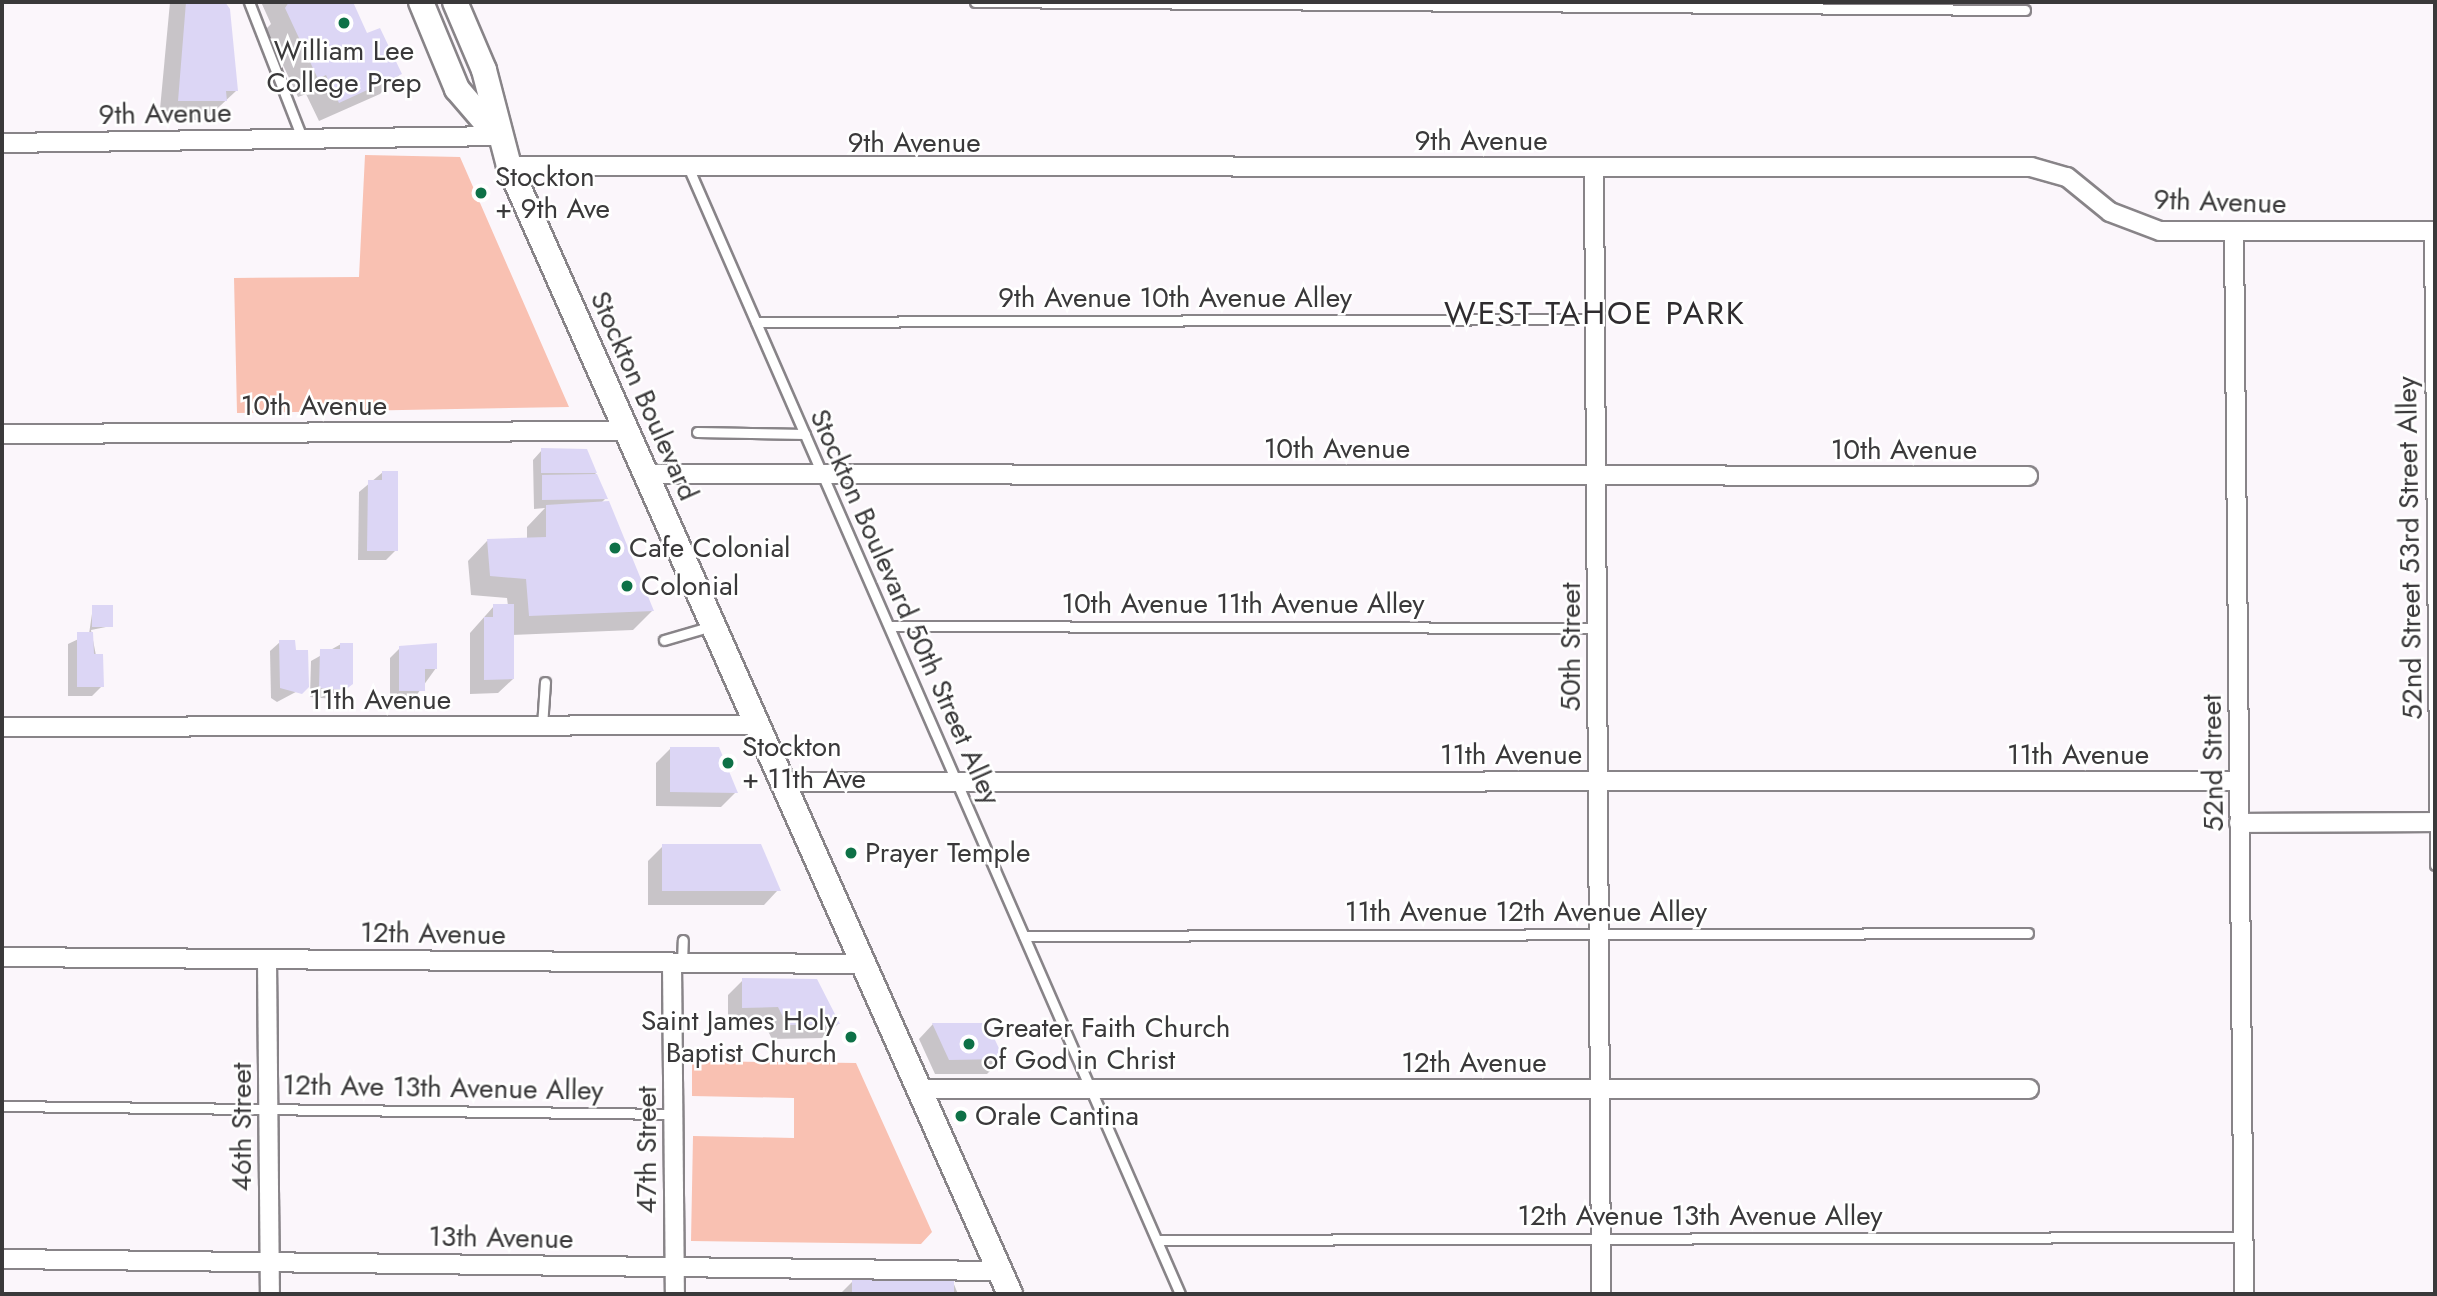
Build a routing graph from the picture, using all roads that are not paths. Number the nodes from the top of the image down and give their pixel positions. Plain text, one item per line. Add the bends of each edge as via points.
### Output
1 (248, 2) edge
2 (421, 2) edge
3 (455, 2) edge
4 (975, 2) edge
5 (2025, 10) dead end
6 (497, 136) junction
7 (302, 138) junction
8 (2, 143) edge
9 (509, 166) junction
10 (1594, 167) junction
11 (689, 169) junction
12 (2432, 231) edge
13 (2234, 232) junction
14 (1595, 319) junction
15 (756, 322) junction
16 (627, 431) junction
17 (697, 432) dead end
18 (2, 434) edge
19 (805, 434) junction
20 (646, 474) junction
21 (822, 474) junction
22 (1596, 475) junction
23 (2028, 476) dead end
24 (713, 626) junction
25 (889, 626) junction
26 (1597, 628) junction
27 (664, 639) dead end
28 (545, 682) dead end
29 (758, 724) junction
30 (542, 726) junction
31 (2, 727) edge
32 (1598, 781) junction
33 (2239, 781) junction
34 (783, 782) junction
35 (957, 782) junction
36 (2435, 822) edge
37 (2239, 823) junction
38 (2435, 865) edge
39 (2028, 933) dead end
40 (1599, 934) junction
41 (1024, 936) junction
42 (683, 940) dead end
43 (2, 957) edge
44 (267, 959) junction
45 (677, 963) junction
46 (864, 964) junction
47 (919, 1089) junction
48 (1091, 1089) junction
49 (1600, 1089) junction
50 (2029, 1089) dead end
51 (2, 1106) edge
52 (268, 1109) junction
53 (673, 1114) junction
54 (2243, 1237) junction
55 (1601, 1239) junction
56 (1157, 1240) junction
57 (2, 1259) edge
58 (270, 1262) junction
59 (674, 1267) junction
60 (1000, 1271) junction
61 (270, 1294) edge
62 (675, 1294) edge
63 (1010, 1294) edge
64 (1180, 1294) edge
65 (1601, 1294) edge
66 (2244, 1294) edge

1 - 7 lane
2 - 6 main road, Stockton Boulevard via 457,89
3 - 6 main road, Stockton Boulevard via 484,71
4 - 5 lane
6 - 7 street, 9th Avenue
6 - 9 main road, Stockton Boulevard
7 - 8 street, 9th Avenue
9 - 11 street, 9th Avenue
9 - 16 main road, Stockton Boulevard
10 - 11 street, 9th Avenue
10 - 13 street, 9th Avenue via 2031,167 2067,177 2134,225
10 - 14 street, 50th Street
11 - 15 lane, Stockton Boulevard 50th Street Alley
12 - 13 street, 9th Avenue
12 - 36 lane, 52nd Street 53rd Street Alley
13 - 33 street, 52nd Street
14 - 15 lane, 9th Avenue 10th Avenue Alley
14 - 22 street, 50th Street
15 - 19 lane, Stockton Boulevard 50th Street Alley
16 - 18 street, 10th Avenue
16 - 20 main road, Stockton Boulevard
17 - 19 lane
19 - 21 lane, Stockton Boulevard 50th Street Alley
20 - 21 street, 10th Avenue
20 - 24 main road, Stockton Boulevard
21 - 22 street, 10th Avenue
21 - 25 lane, Stockton Boulevard 50th Street Alley
22 - 23 street, 10th Avenue
22 - 26 street, 50th Street
24 - 27 lane
24 - 29 main road, Stockton Boulevard
25 - 26 lane, 10th Avenue 11th Avenue Alley
25 - 35 lane, Stockton Boulevard 50th Street Alley
26 - 32 street, 50th Street
28 - 30 lane
29 - 30 street, 11th Avenue
29 - 34 main road, Stockton Boulevard
30 - 31 street, 11th Avenue
32 - 33 street, 11th Avenue
32 - 35 street, 11th Avenue
32 - 40 street, 50th Street
33 - 37 street, 52nd Street
34 - 35 street, 11th Avenue
34 - 46 main road, Stockton Boulevard
35 - 41 lane, Stockton Boulevard 50th Street Alley
36 - 37 street
36 - 38 lane, 52nd Street 53rd Street Alley
37 - 54 street, 52nd Street
39 - 40 lane, 11th Avenue 12th Avenue Alley
40 - 41 lane, 11th Avenue 12th Avenue Alley
40 - 49 street, 50th Street
41 - 48 lane, Stockton Boulevard 50th Street Alley
42 - 45 lane
43 - 44 street, 12th Avenue
44 - 45 street, 12th Avenue
44 - 52 street, 46th Street
45 - 46 street, 12th Avenue
45 - 53 street, 47th Street
46 - 47 main road, Stockton Boulevard
47 - 48 street, 12th Avenue
47 - 60 main road, Stockton Boulevard
48 - 49 street, 12th Avenue
48 - 56 lane, Stockton Boulevard 50th Street Alley
49 - 50 street, 12th Avenue
49 - 55 street, 50th Street
51 - 52 lane, 12th Ave 13th Avenue Alley
52 - 53 lane, 12th Ave 13th Avenue Alley
52 - 58 street, 46th Street
53 - 59 street, 47th Street
54 - 55 lane, 12th Avenue 13th Avenue Alley
54 - 66 street, 52nd Street
55 - 56 lane, 12th Avenue 13th Avenue Alley
55 - 65 street, 50th Street
56 - 64 lane, Stockton Boulevard 50th Street Alley
57 - 58 street, 13th Avenue
58 - 59 street, 13th Avenue
58 - 61 street, 46th Street
59 - 60 street, 13th Avenue
59 - 62 street, 47th Street
60 - 63 main road, Stockton Boulevard

